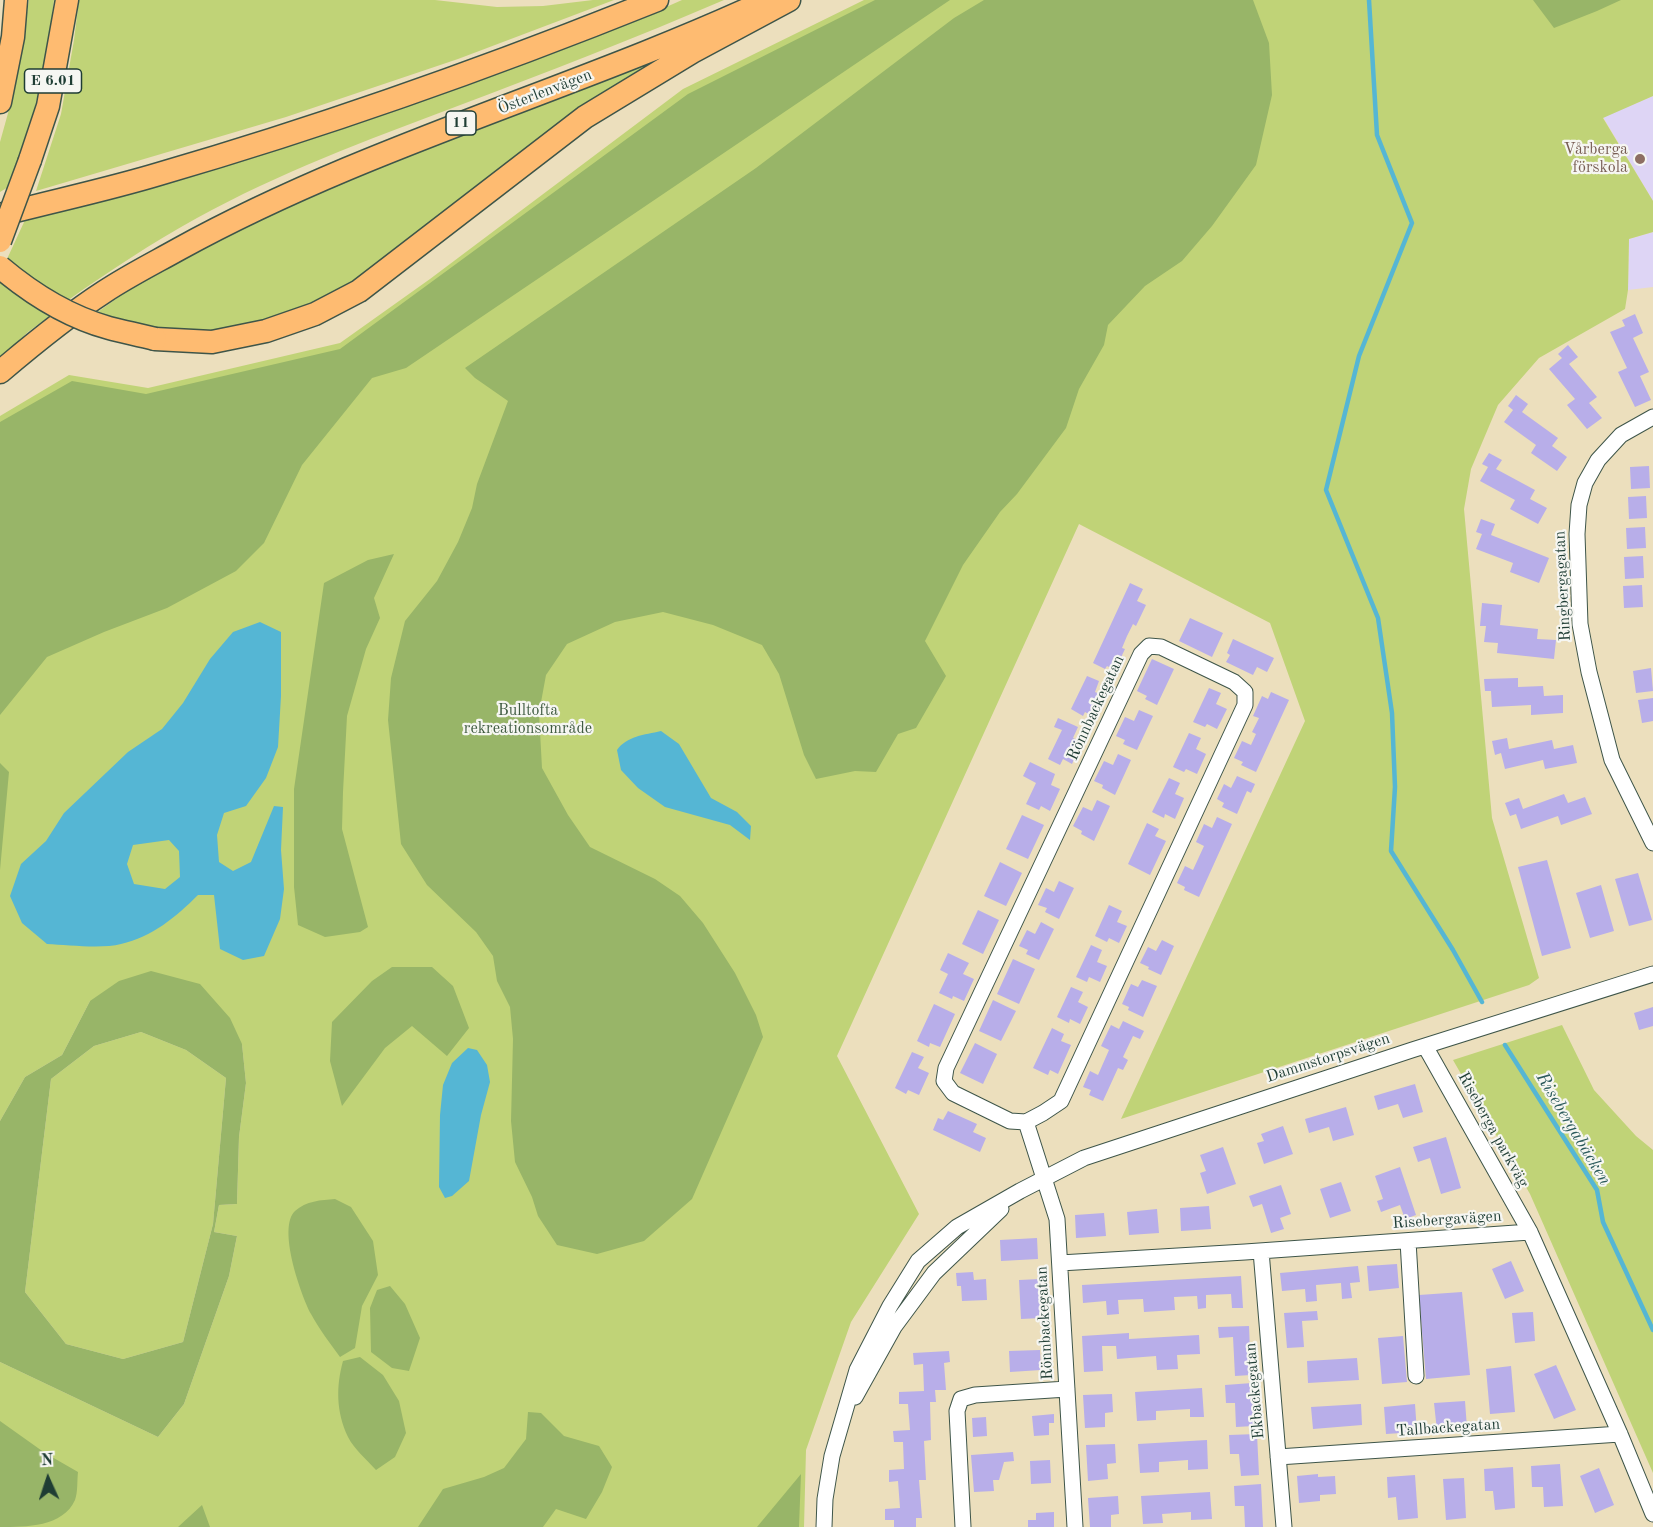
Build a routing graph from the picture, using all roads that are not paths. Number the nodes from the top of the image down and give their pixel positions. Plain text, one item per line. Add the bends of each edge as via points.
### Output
1 (16, 0) edge
2 (67, 0) edge
3 (657, 0) edge
4 (768, 0) edge
5 (789, 0) edge
6 (0, 102) edge
7 (0, 215) edge
8 (0, 241) edge
9 (0, 267) edge
10 (0, 372) edge
11 (1653, 417) edge
12 (1651, 834) edge
13 (1653, 974) edge
14 (1425, 1046) junction
15 (1026, 1122) junction
16 (1044, 1179) junction
17 (1530, 1232) junction
18 (1408, 1241) junction
19 (1261, 1251) junction
20 (1060, 1263) junction
21 (1416, 1376) dead end
22 (1067, 1389) junction
23 (1620, 1434) junction
24 (1278, 1457) junction
25 (1653, 1514) edge
26 (824, 1527) edge
27 (963, 1527) edge
28 (1075, 1527) edge
29 (1284, 1527) edge

1 - 6 highway, E 6.01 via 14,37
2 - 8 highway, E 6.01, bridge via 48,106
3 - 7 highway via 565,38 330,122 156,175
4 - 10 highway, Österlenvägen / 11 via 586,77 368,160 226,224 105,291
5 - 9 highway, bridge via 692,52 585,117 359,291 315,314 266,331 212,342 155,339 107,328 57,306
11 - 12 street, Ringbergagatan via 1621,435 1598,460 1585,483 1577,534 1580,624 1589,672 1612,760
13 - 14 street, Dammstorpsvägen
14 - 16 street, Dammstorpsvägen via 1084,1158
14 - 17 street, Riseberga parkväg
15 - 15 street, Rönnbackegatan via 1060,1101 1245,705 1245,692 1234,682 1161,647 1149,646 1141,654 946,1068 944,1081 953,1093 1010,1121
15 - 16 street, Rönnbackegatan
16 - 20 street, Rönnbackegatan via 1056,1219
16 - 26 street, Dammstorpsvägen via 1020,1191 934,1273 894,1327 844,1415 832,1456
17 - 18 street, Risebergavägen
17 - 23 street
18 - 19 street, Risebergavägen
18 - 21 street
19 - 20 street, Risebergavägen
19 - 24 street, Ekbackegatan
20 - 22 street, Rönnbackegatan
22 - 27 street via 975,1395 961,1400 957,1411
22 - 28 street, Rönnbackegatan
23 - 24 street, Tallbackegatan
23 - 25 street
24 - 29 street, Ekbackegatan

